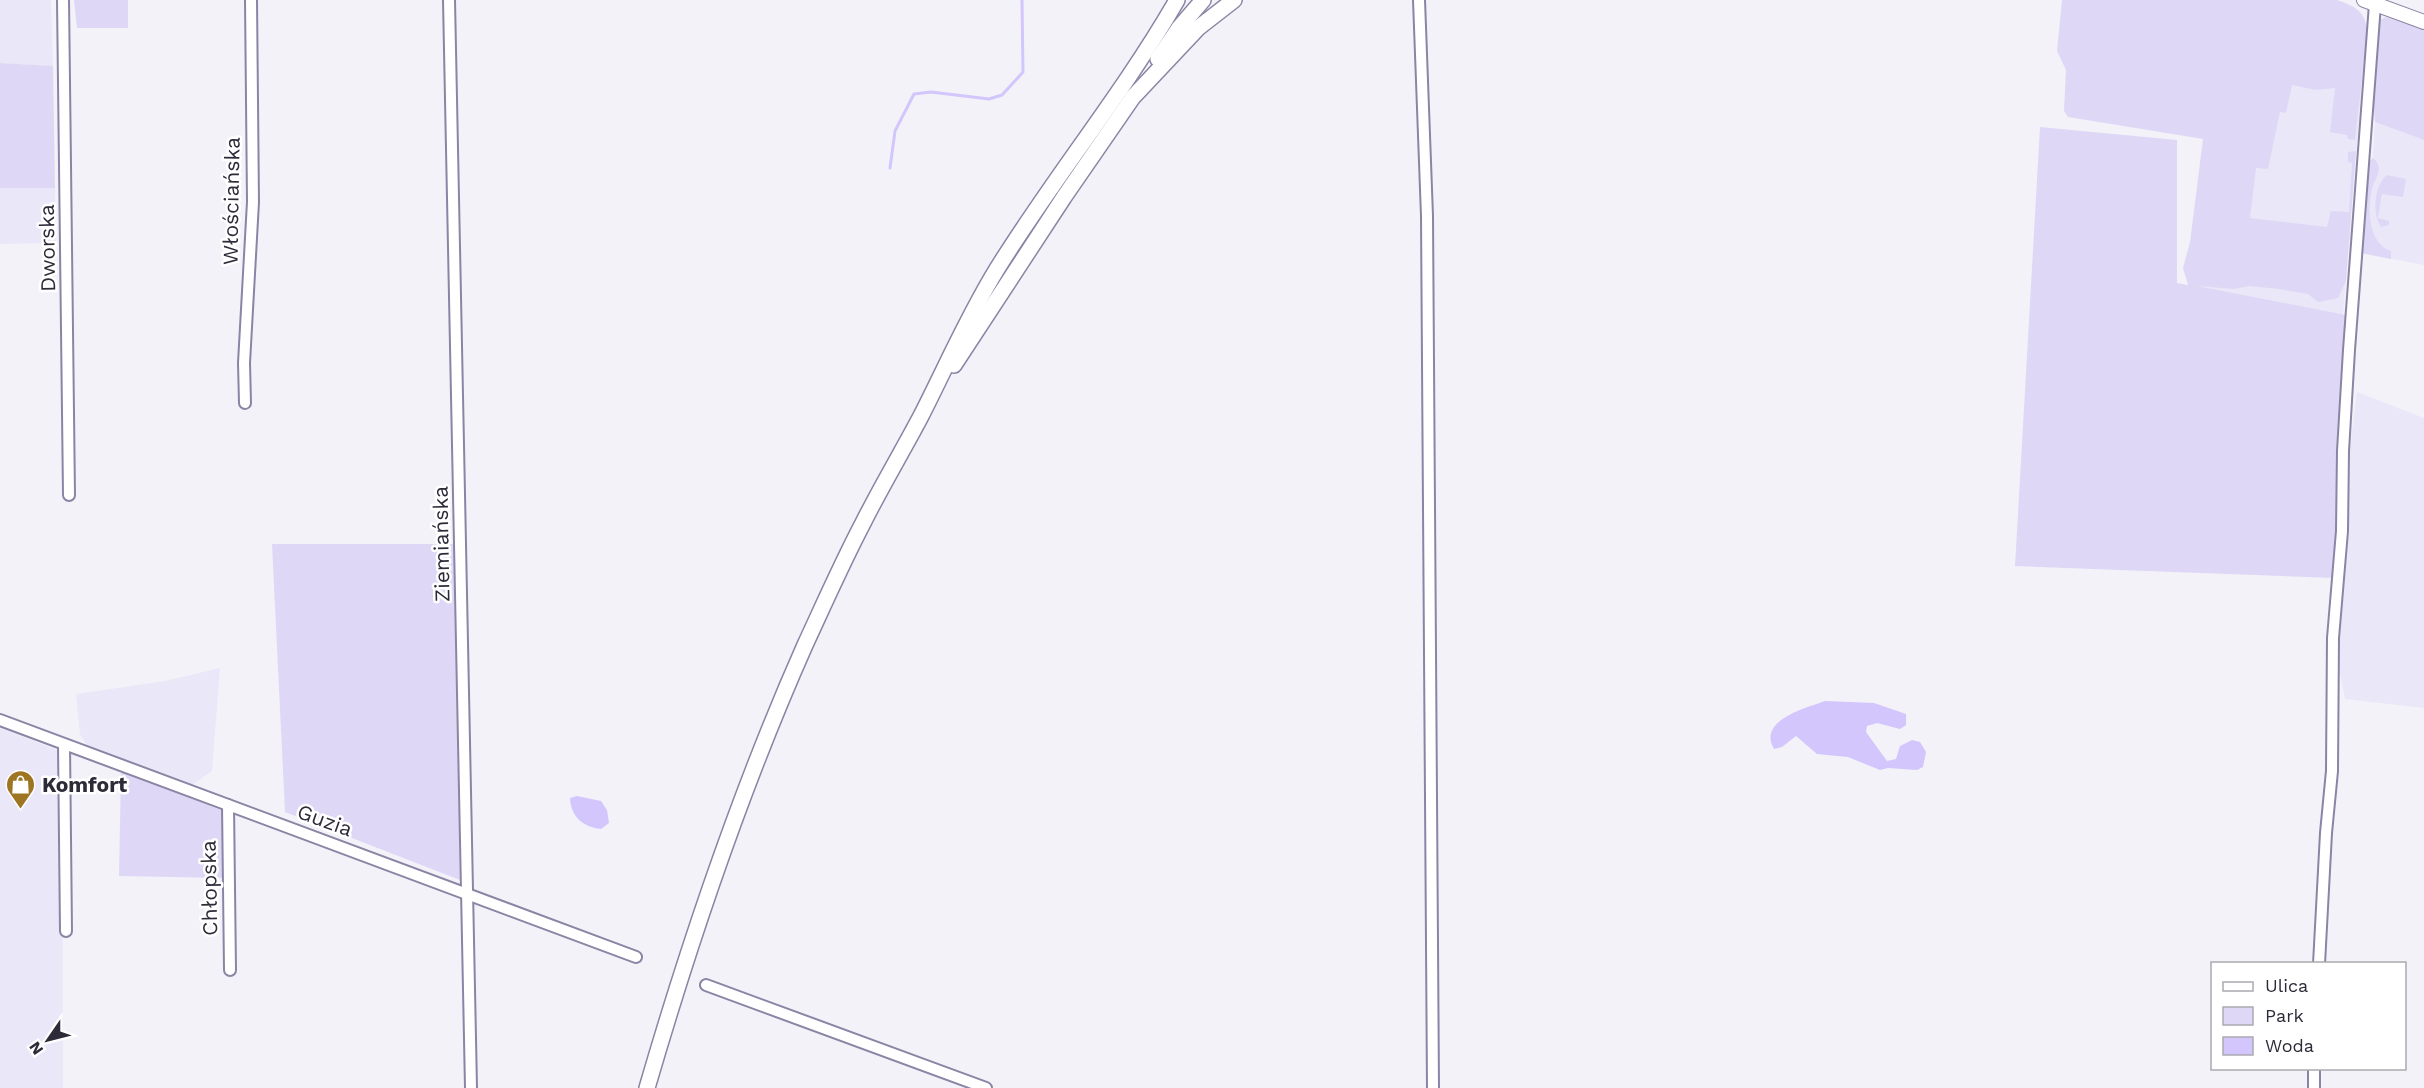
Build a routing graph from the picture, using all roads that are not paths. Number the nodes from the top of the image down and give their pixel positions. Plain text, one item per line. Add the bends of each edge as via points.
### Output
1 (63, 0) edge
2 (251, 0) edge
3 (449, 0) edge
4 (1177, 0) edge
5 (1191, 0) edge
6 (1203, 0) edge
7 (1234, 0) edge
8 (1419, 0) edge
9 (2369, 2) edge
10 (2424, 22) edge
11 (1132, 73) junction
12 (1133, 97) junction
13 (245, 403) dead end
14 (921, 415) junction
15 (69, 495) dead end
16 (0, 720) edge
17 (64, 745) junction
18 (228, 805) junction
19 (467, 893) junction
20 (66, 931) dead end
21 (636, 957) dead end
22 (2319, 962) edge
23 (230, 970) dead end
24 (706, 985) dead end
25 (2314, 1070) edge
26 (471, 1088) edge
27 (647, 1088) edge
28 (986, 1088) edge
29 (1433, 1088) edge
30 (2314, 1088) edge

1 - 15 street, Dworska
2 - 13 street, Włościańska via 253,202
3 - 19 street, Ziemiańska
4 - 11 highway
5 - 11 highway
6 - 12 highway via 1179,28
7 - 12 highway via 1198,28
8 - 29 street via 1427,216
9 - 10 main road
9 - 22 street via 2343,450 2342,531 2332,638 2332,771
11 - 14 highway via 996,270
12 - 14 highway
14 - 27 highway via 861,526 819,616 734,816
16 - 17 street, Guzia
17 - 18 street, Guzia
17 - 20 street
18 - 19 street, Guzia
18 - 23 street, Chłopska
19 - 21 street, Guzia
19 - 26 street, Ziemiańska
24 - 28 street
25 - 30 street

